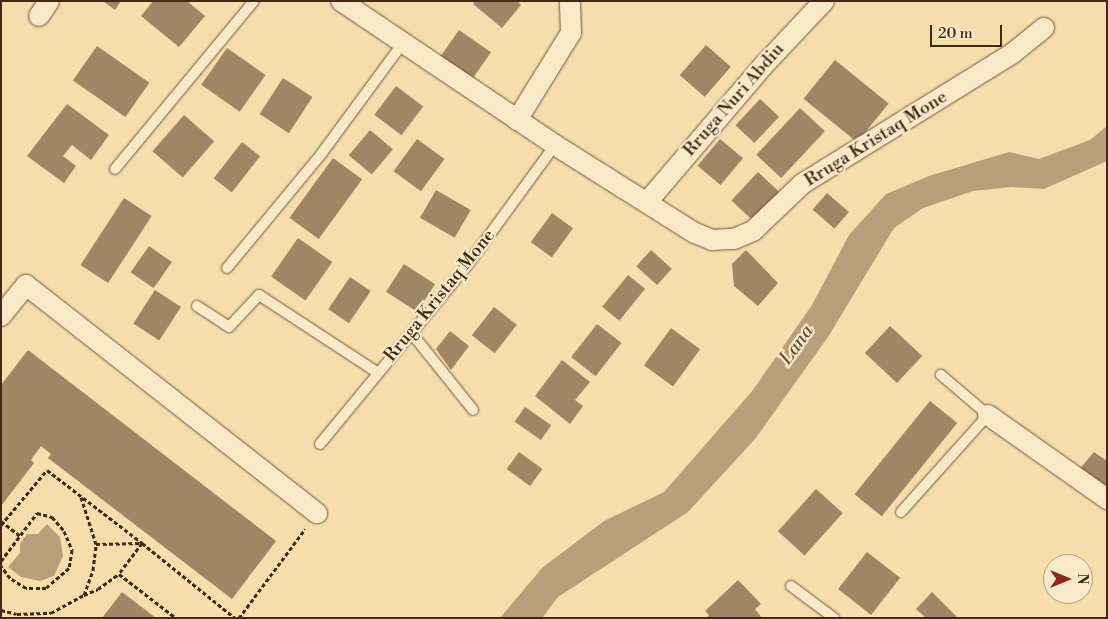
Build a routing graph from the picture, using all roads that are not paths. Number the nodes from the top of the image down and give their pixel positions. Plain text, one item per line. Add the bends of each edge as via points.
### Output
1 (254, 1) edge
2 (342, 1) edge
3 (570, 1) edge
4 (824, 1) edge
5 (1044, 28) dead end
6 (402, 44) junction
7 (517, 120) junction
8 (555, 146) junction
9 (115, 169) dead end
10 (648, 201) junction
11 (227, 268) dead end
12 (197, 306) dead end
13 (1, 316) edge
14 (413, 334) junction
15 (378, 373) junction
16 (940, 375) dead end
17 (474, 410) dead end
18 (988, 415) junction
19 (320, 444) dead end
20 (1107, 499) edge
21 (901, 512) dead end
22 (317, 513) road end
23 (791, 586) dead end
24 (834, 618) edge

1 - 9 lane
2 - 6 street, Rruga Kristaq Mone
3 - 7 street via 571,33
4 - 10 street, Rruga Nuri Abdiu via 762,66
5 - 10 street, Rruga Kristaq Mone via 1013,53 802,184 747,234 734,239 712,240 695,234
6 - 7 street, Rruga Kristaq Mone
6 - 11 lane via 322,153
7 - 8 street, Rruga Kristaq Mone
8 - 10 street, Rruga Kristaq Mone
8 - 14 lane, Rruga Kristaq Mone
12 - 15 lane via 229,327 259,295
13 - 22 street via 26,285
14 - 15 lane, Rruga Kristaq Mone
14 - 17 lane
15 - 19 lane, Rruga Kristaq Mone
16 - 18 lane
18 - 20 street
18 - 21 lane
23 - 24 lane

